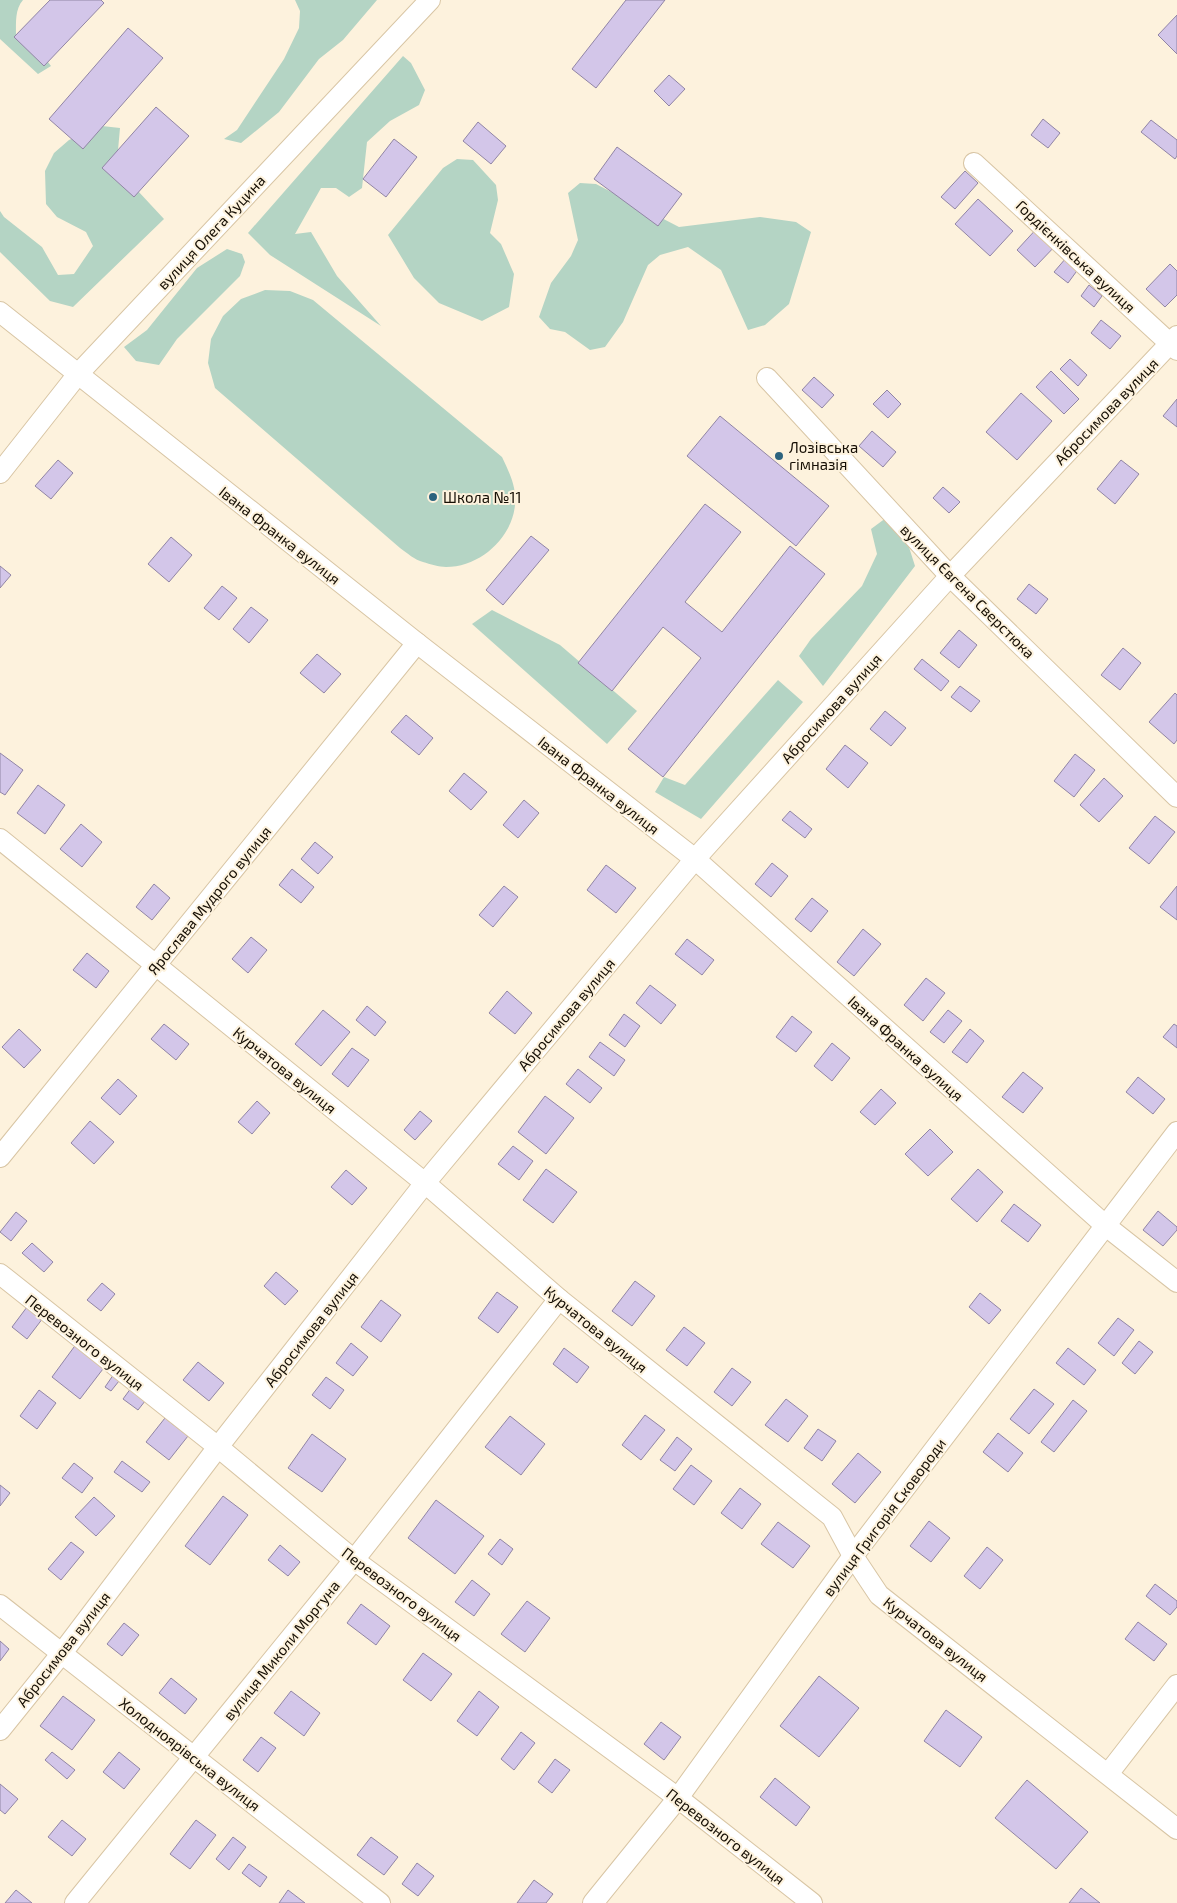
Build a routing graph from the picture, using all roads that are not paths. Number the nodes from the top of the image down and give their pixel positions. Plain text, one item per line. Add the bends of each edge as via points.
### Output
1 (430, 0) edge
2 (974, 163) dead end
3 (0, 312) edge
4 (1175, 343) edge
5 (78, 374) junction
6 (767, 378) dead end
7 (0, 473) edge
8 (950, 576) junction
9 (417, 643) junction
10 (1177, 797) edge
11 (0, 839) edge
12 (695, 859) junction
13 (156, 965) junction
14 (1177, 1132) edge
15 (0, 1157) edge
16 (425, 1183) junction
17 (1106, 1226) junction
18 (0, 1274) edge
19 (1177, 1282) edge
20 (558, 1299) junction
21 (218, 1447) junction
22 (853, 1556) junction
23 (354, 1560) junction
24 (0, 1605) edge
25 (62, 1653) junction
26 (1177, 1685) edge
27 (0, 1730) edge
28 (194, 1758) junction
29 (1108, 1774) junction
30 (678, 1798) junction
31 (1177, 1829) edge
32 (75, 1903) edge
33 (380, 1903) edge
34 (593, 1903) edge
35 (812, 1903) edge

1 - 5 street, вулиця Олега Куцина
2 - 4 street, Гордієнківська вулиця
3 - 5 street, Івана Франка вулиця
4 - 8 street, Абросимова вулиця
5 - 7 street, вулиця Олега Куцина
5 - 9 street, Івана Франка вулиця
6 - 8 street, вулиця Євгена Сверстюка
8 - 10 street, вулиця Євгена Сверстюка
8 - 12 street, Абросимова вулиця
9 - 12 street, Івана Франка вулиця
9 - 13 street, Ярослава Мудрого вулиця
11 - 13 street, Курчатова вулиця
12 - 16 street, Абросимова вулиця
12 - 17 street, Івана Франка вулиця
13 - 15 street, Ярослава Мудрого вулиця
13 - 16 street, Курчатова вулиця
14 - 17 street, вулиця Григорія Сковороди
16 - 20 street, Курчатова вулиця
16 - 21 street, Абросимова вулиця
17 - 19 street, Івана Франка вулиця
17 - 22 street, вулиця Григорія Сковороди
18 - 21 street, Перевозного вулиця
20 - 22 street, Курчатова вулиця via 832,1517
20 - 23 street, вулиця Миколи Моргуна
21 - 23 street, Перевозного вулиця
21 - 25 street, Абросимова вулиця
22 - 29 street, Курчатова вулиця via 879,1595
22 - 30 street, вулиця Григорія Сковороди
23 - 28 street, вулиця Миколи Моргуна
23 - 30 street, Перевозного вулиця
24 - 25 street, Холодноярівська вулиця
25 - 27 street, Абросимова вулиця
25 - 28 street, Холодноярівська вулиця
26 - 29 street
28 - 32 street, вулиця Миколи Моргуна
28 - 33 street, Холодноярівська вулиця
29 - 31 street, Курчатова вулиця
30 - 34 street, вулиця Григорія Сковороди
30 - 35 street, Перевозного вулиця

